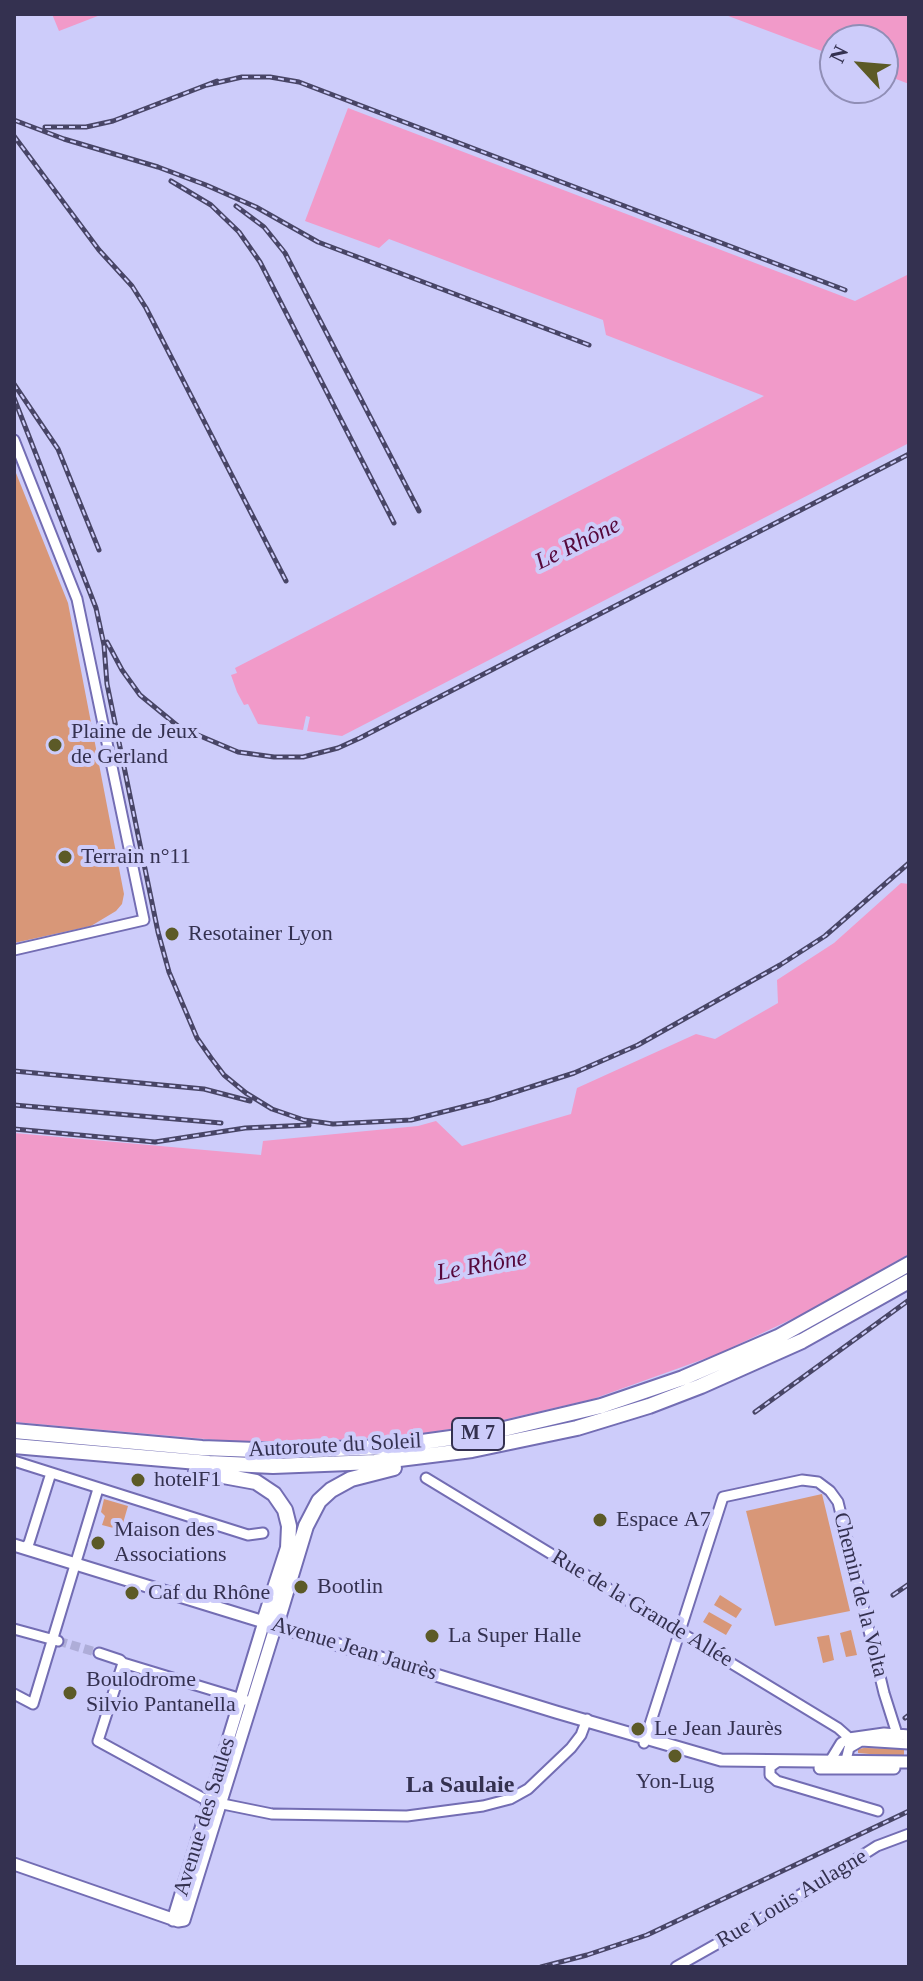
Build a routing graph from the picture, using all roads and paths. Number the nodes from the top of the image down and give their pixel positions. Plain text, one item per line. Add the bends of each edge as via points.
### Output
1 (14, 440) edge
2 (14, 950) edge
3 (909, 1264) edge
4 (909, 1281) edge
5 (14, 1431) edge
6 (14, 1446) edge
7 (472, 1450) junction
8 (105, 1454) junction
9 (14, 1461) edge
10 (51, 1473) junction
11 (426, 1478) dead end
12 (98, 1489) junction
13 (263, 1533) dead end
14 (20, 1547) edge
15 (77, 1564) junction
16 (270, 1624) junction
17 (14, 1629) edge
18 (679, 1632) junction
19 (55, 1641) junction
20 (99, 1653) tunnel mouth
21 (123, 1663) junction
22 (14, 1694) edge
23 (246, 1700) junction
24 (587, 1722) junction
25 (897, 1734) junction
26 (909, 1735) edge
27 (645, 1740) junction
28 (852, 1740) junction
29 (874, 1741) junction
30 (909, 1744) edge
31 (840, 1761) junction
32 (909, 1764) edge
33 (779, 1765) junction
34 (208, 1801) junction
35 (221, 1803) junction
36 (878, 1811) dead end
37 (909, 1834) edge
38 (14, 1864) edge
39 (179, 1920) junction
40 (676, 1967) edge

1 - 2 street via 77,599 144,920
3 - 5 highway, Autoroute du Soleil / M 7 via 778,1337 698,1372 601,1406 487,1433 386,1447 283,1451
4 - 7 highway, Autoroute du Soleil / M 7 via 790,1347 701,1386 577,1428
6 - 8 highway, Autoroute du Soleil / M 7
7 - 8 highway, Autoroute du Soleil / M 7 via 308,1466
7 - 16 highway via 356,1477 325,1495 308,1520
8 - 16 highway via 251,1480 274,1494 285,1510 290,1533
9 - 10 street
10 - 12 street
10 - 14 street via 29,1543
11 - 18 street, Rue de la Grande Allée
12 - 13 street via 248,1535
12 - 15 street
14 - 15 main road, Avenue Jean Jaurès
15 - 16 main road, Avenue Jean Jaurès
15 - 19 street
16 - 23 main road, Avenue des Saules
16 - 24 main road, Avenue Jean Jaurès
17 - 19 street
18 - 25 street, Chemin de la Volta via 723,1497 802,1480 818,1482 838,1502
18 - 27 street
18 - 28 street, Rue de la Grande Allée
19 - 22 street via 33,1704
20 - 21 street
21 - 23 street
21 - 34 street via 98,1741
23 - 34 main road, Avenue des Saules
23 - 35 main road, Avenue des Saules
24 - 27 main road, Avenue Jean Jaurès
24 - 35 street via 571,1748 528,1789 483,1806 407,1816 272,1814
25 - 26 street
25 - 28 street
25 - 29 street via 896,1739
27 - 33 main road, Avenue Jean Jaurès via 721,1760
28 - 29 street
28 - 31 street
29 - 30 street
31 - 32 main road, Avenue Jean Jaurès
31 - 33 main road, Avenue Jean Jaurès
31 - 33 main road, Avenue Jean Jaurès
33 - 36 street via 770,1775 777,1781
34 - 35 street
34 - 39 main road, Avenue des Saules
35 - 39 main road, Avenue des Saules
37 - 40 street, Rue Louis Aulagne via 877,1846
38 - 39 main road

